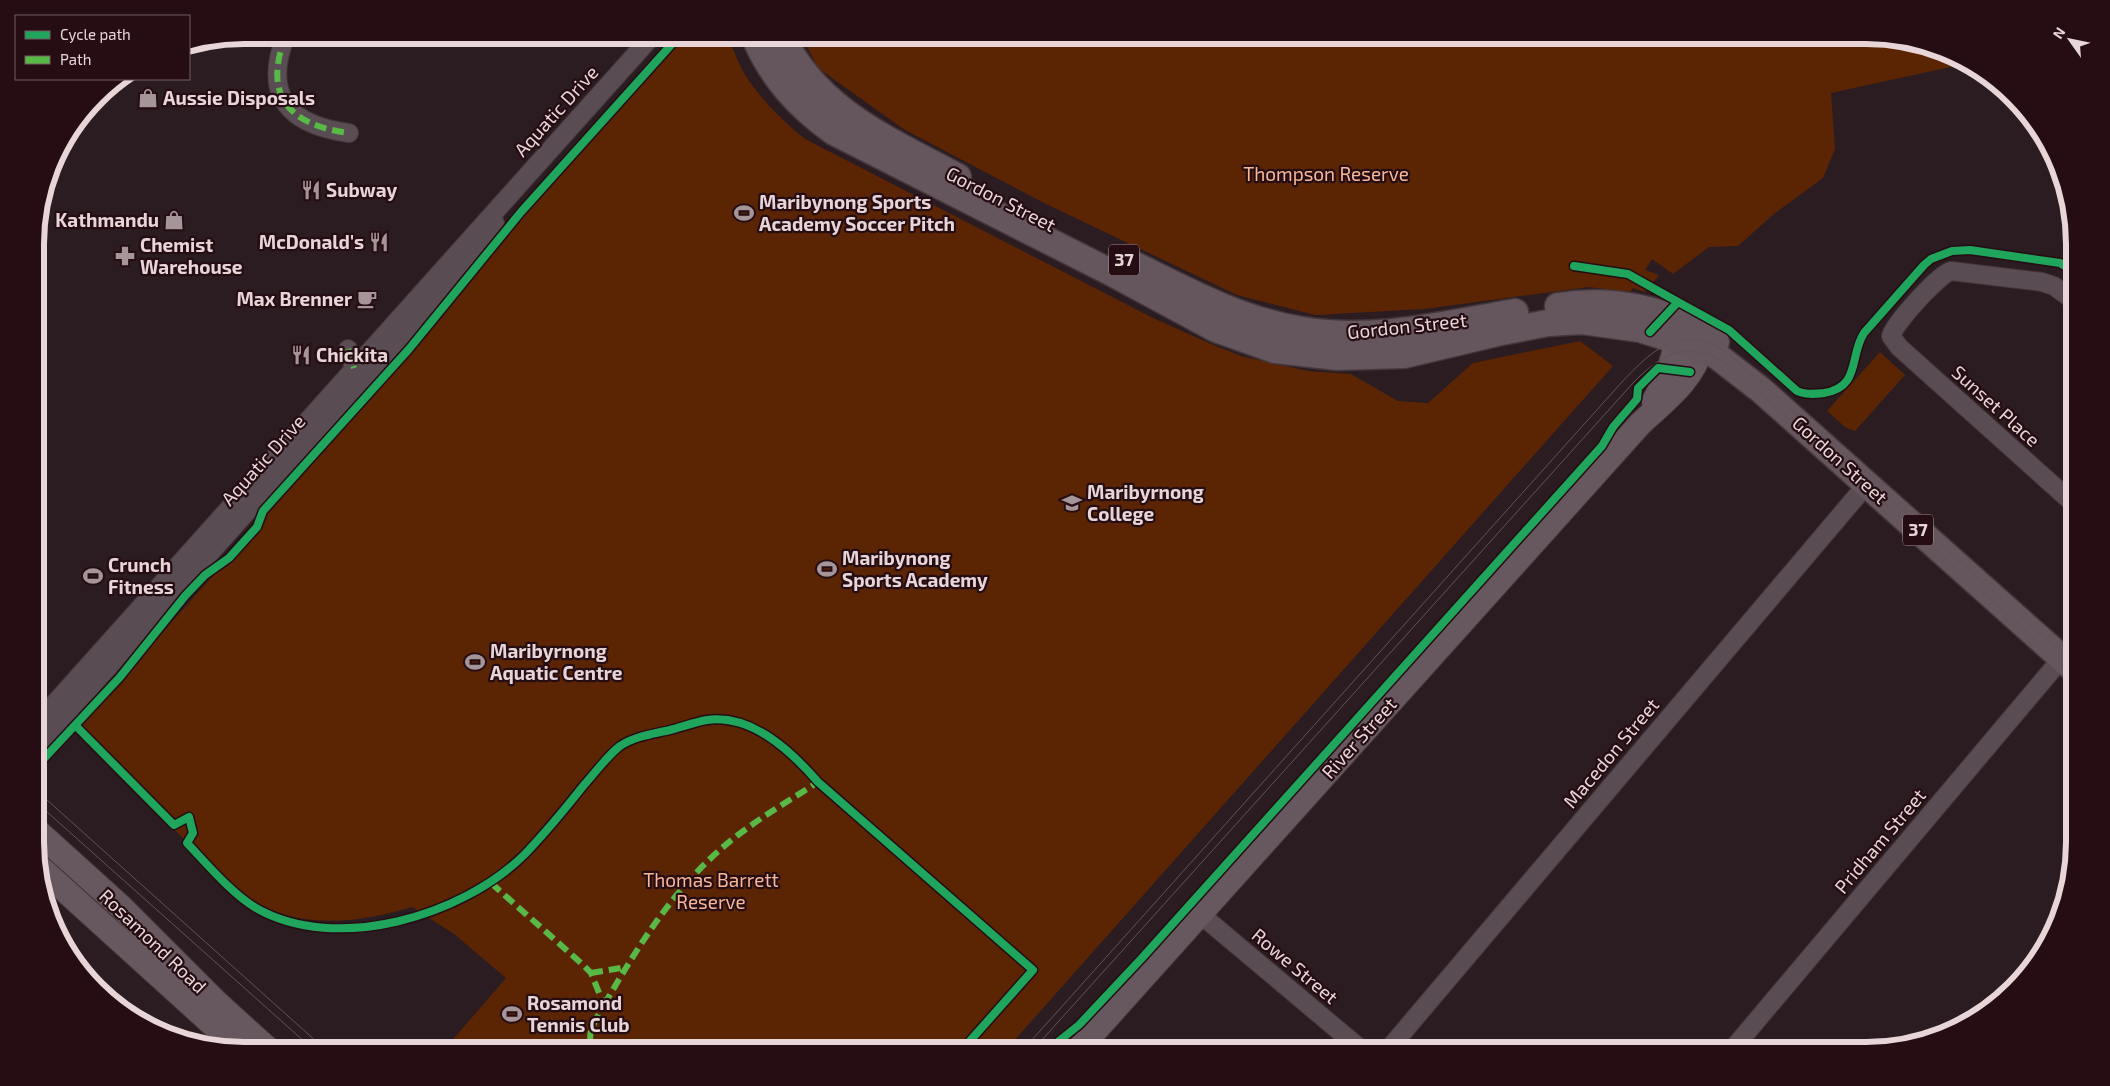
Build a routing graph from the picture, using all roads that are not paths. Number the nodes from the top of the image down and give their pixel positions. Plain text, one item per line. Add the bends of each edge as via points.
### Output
1 (283, 44) edge
2 (645, 44) edge
3 (762, 44) edge
4 (770, 44) edge
5 (349, 133) dead end
6 (511, 194) junction
7 (2066, 294) edge
8 (1378, 333) junction
9 (1695, 337) junction
10 (348, 349) dead end
11 (1404, 355) junction
12 (354, 368) junction
13 (1867, 484) junction
14 (2066, 497) edge
15 (2066, 662) edge
16 (2066, 666) edge
17 (44, 714) edge
18 (44, 739) edge
19 (44, 837) edge
20 (46, 873) edge
21 (1200, 914) junction
22 (232, 1042) edge
23 (260, 1042) edge
24 (1085, 1042) edge
25 (1352, 1042) edge
26 (1395, 1042) edge
27 (1740, 1042) edge

1 - 5 street via 277,73 278,86 287,106 307,123
2 - 6 street, Aquatic Drive
3 - 11 main road, Gordon Street / 37 via 769,66 796,102 834,132 1216,329 1275,350 1305,355 1365,358
4 - 8 main road, Gordon Street / 37 via 795,62 808,80 842,111 970,184 1216,304 1258,320 1303,330 1338,334
6 - 12 street, Aquatic Drive
6 - 18 street, Aquatic Drive via 493,228 469,260
7 - 14 street, Sunset Place via 2042,282 1951,271 1942,275 1900,321 1893,330 1892,338
8 - 9 main road, Gordon Street / 37 via 1561,305 1606,303 1658,312
8 - 11 main road via 1393,341
9 - 11 main road, Gordon Street / 37 via 1582,321 1501,332
9 - 13 main road, Gordon Street / 37 via 1761,390
9 - 21 street, River Street via 1674,353 1664,381 1640,424
10 - 12 street
12 - 17 street, Aquatic Drive
13 - 15 main road, Gordon Street / 37
13 - 26 street, Macedon Street
16 - 27 street, Pridham Street
19 - 23 street, Rosamond Road
20 - 22 street, Rosamond Road
21 - 24 street, River Street
21 - 25 street, Rowe Street

